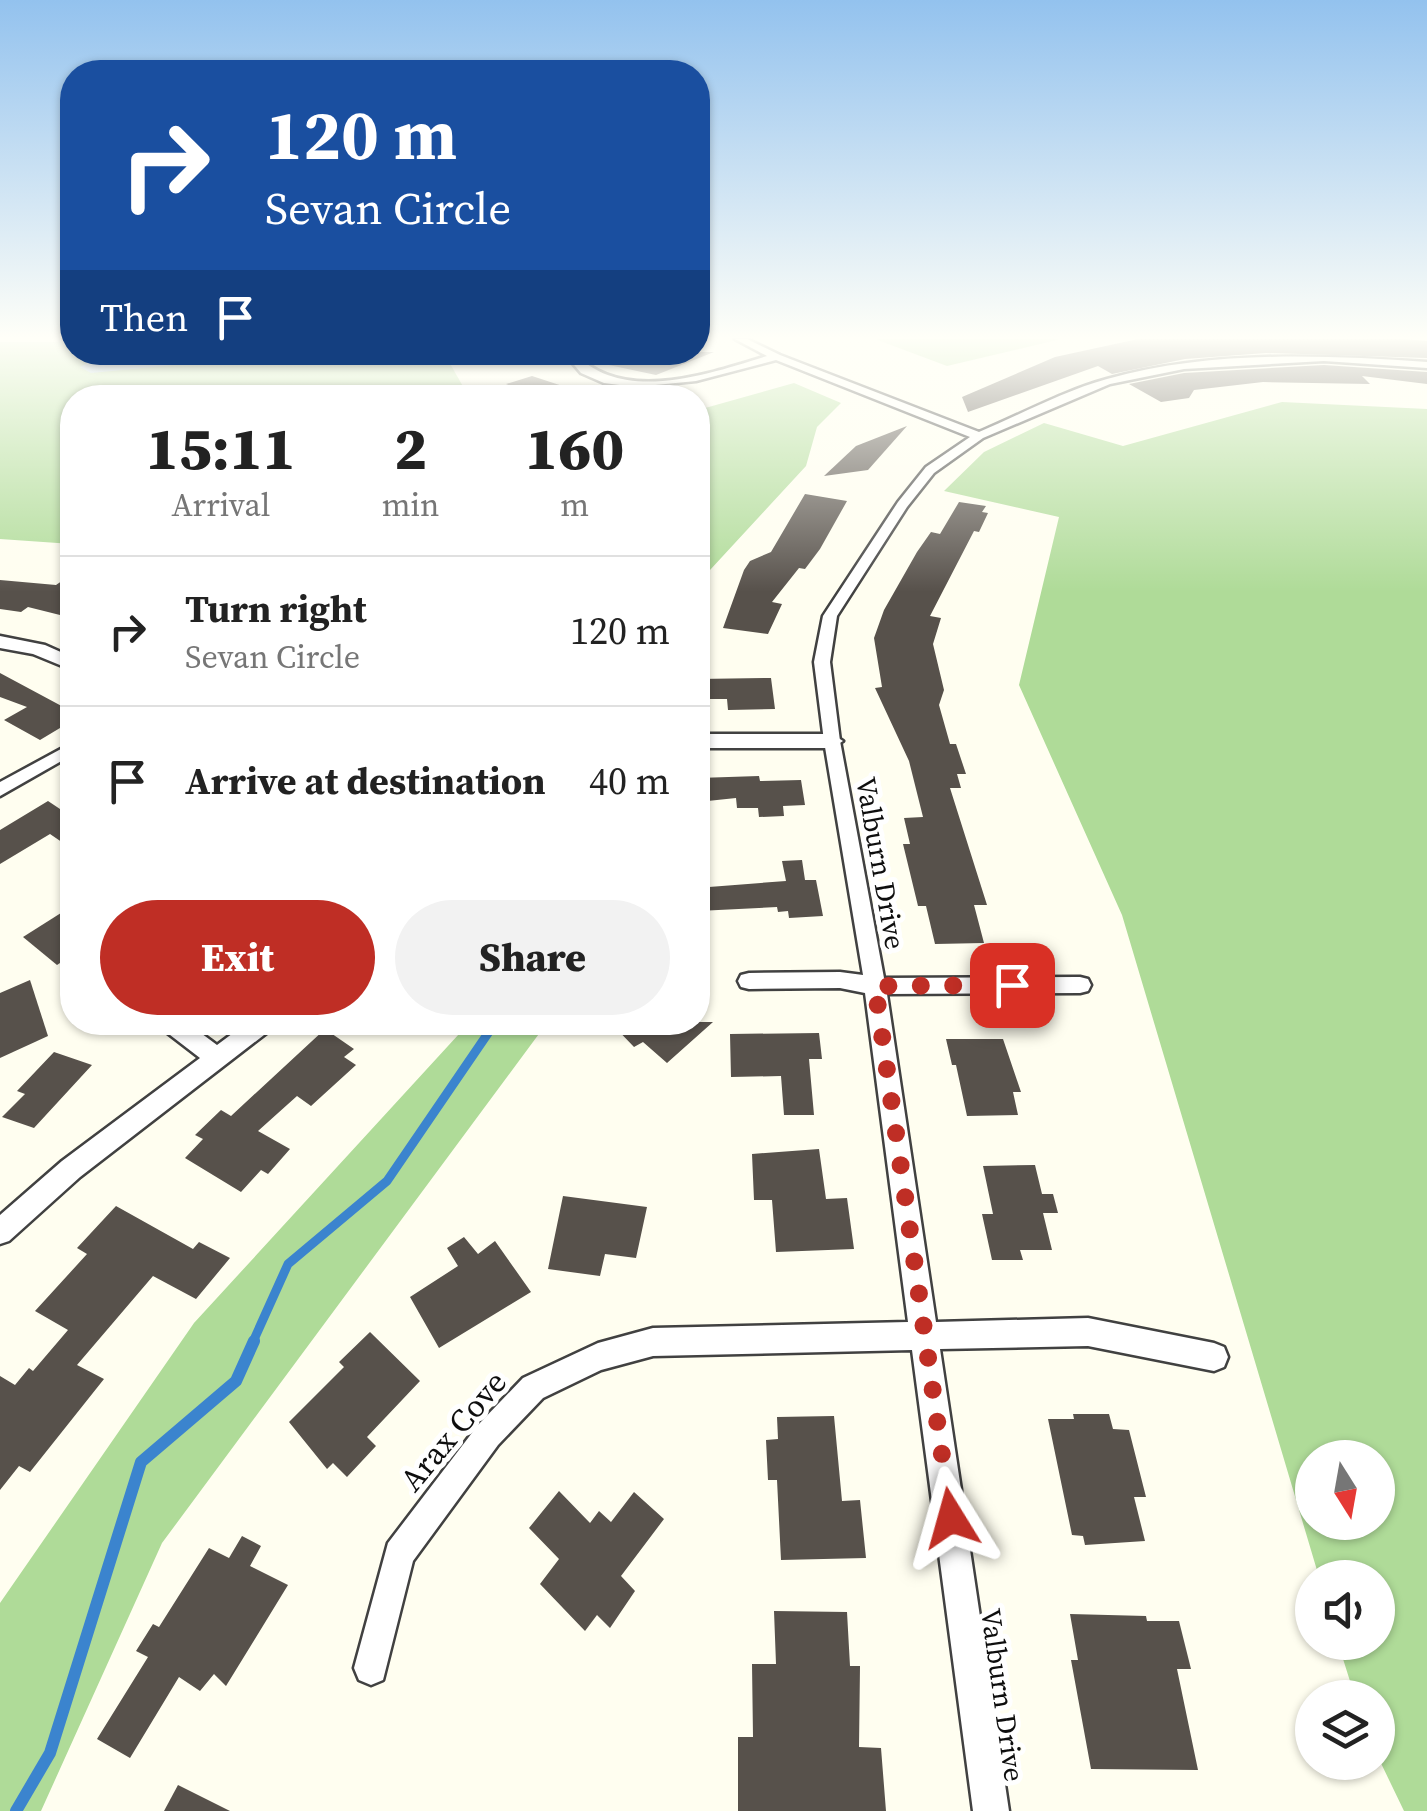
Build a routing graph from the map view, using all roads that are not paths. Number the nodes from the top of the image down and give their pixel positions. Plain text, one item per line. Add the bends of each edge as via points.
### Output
1 (947, 424) edge
2 (1009, 424) edge
3 (979, 436) junction
4 (0, 642) edge
5 (60, 659) edge
6 (710, 741) edge
7 (832, 741) junction
8 (60, 755) edge
9 (0, 790) edge
10 (748, 981) dead end
11 (1080, 985) dead end
12 (875, 986) junction
13 (186, 1035) edge
14 (248, 1035) edge
15 (217, 1058) junction
16 (0, 1232) edge
17 (926, 1335) junction
18 (1214, 1357) dead end
19 (371, 1668) dead end
20 (991, 1811) edge

1 - 3 street
2 - 3 street, Valburn Drive
3 - 7 street, Valburn Drive via 930,470 830,616 822,662
4 - 5 street
6 - 7 street
7 - 12 street, Valburn Drive
8 - 9 street
10 - 12 street
11 - 12 street
12 - 17 street, Valburn Drive
13 - 15 street
14 - 15 street
15 - 16 street
17 - 18 street, Arax Cove via 1088,1332
17 - 19 street, Arax Cove via 653,1342 598,1357 533,1388 488,1435 399,1554
17 - 20 street, Valburn Drive

